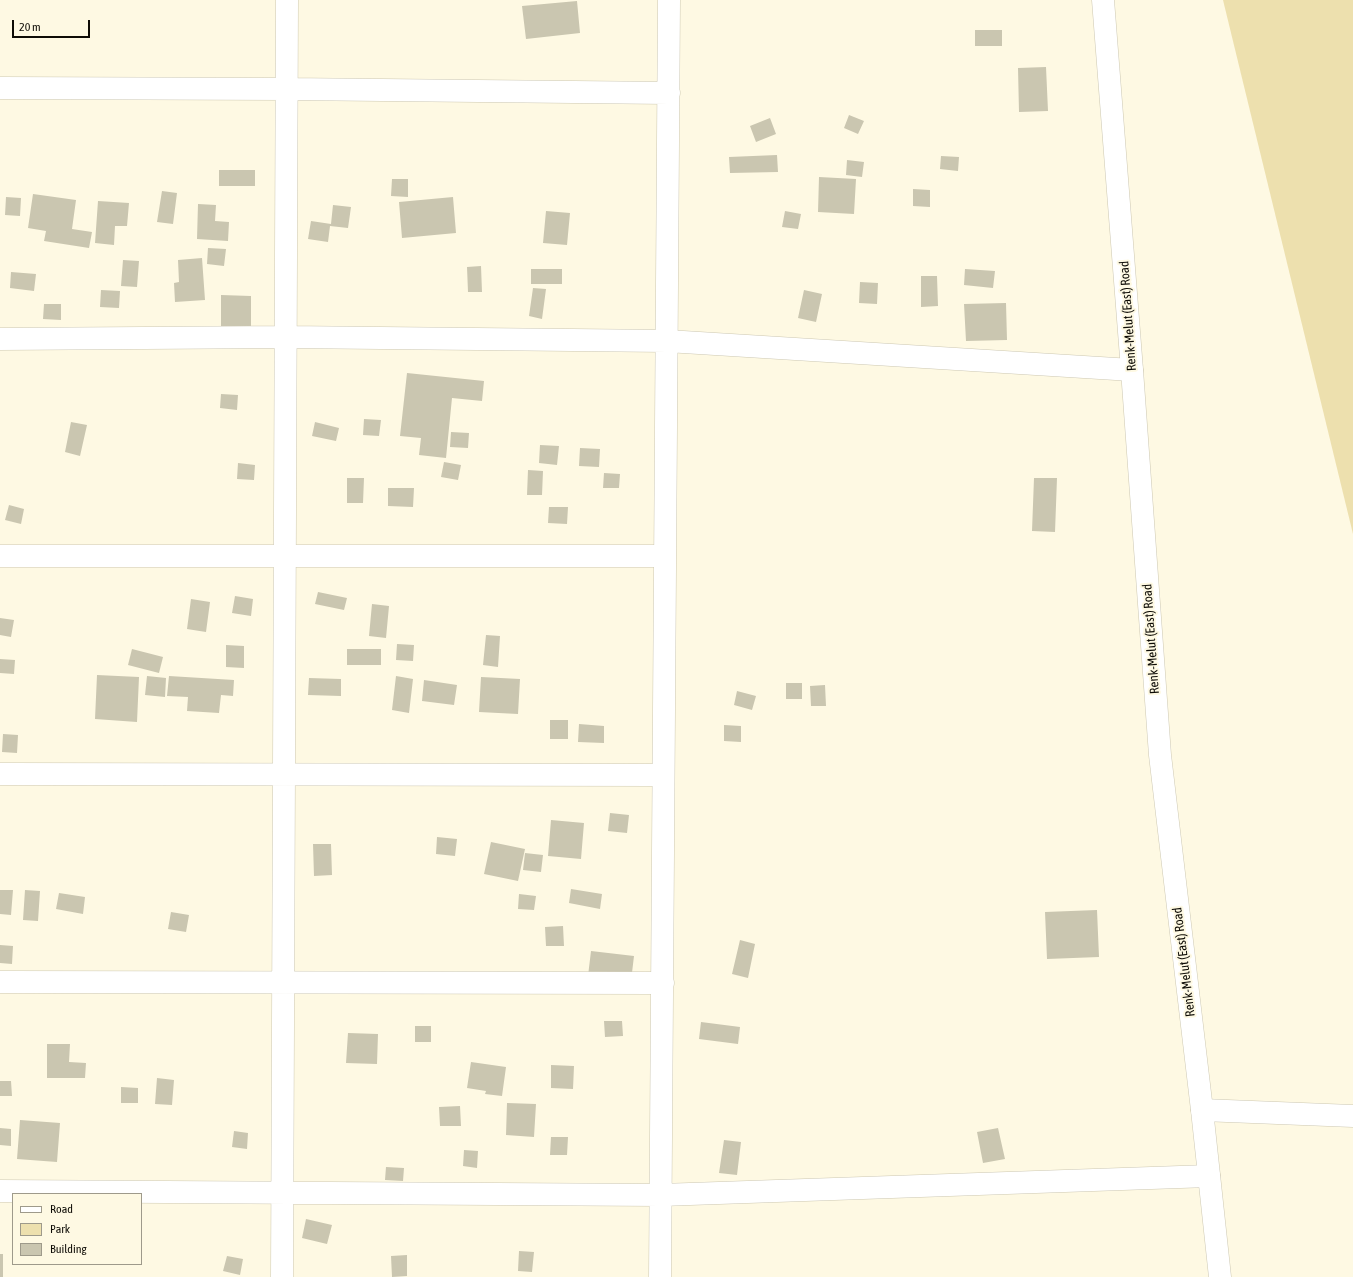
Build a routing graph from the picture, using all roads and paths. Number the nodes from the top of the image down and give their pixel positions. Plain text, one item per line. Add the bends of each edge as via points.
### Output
1 (287, 0) edge
2 (669, 0) edge
3 (1103, 0) edge
4 (0, 88) edge
5 (287, 89) junction
6 (669, 94) junction
7 (286, 337) junction
8 (0, 339) edge
9 (668, 341) junction
10 (1132, 370) junction
11 (0, 556) edge
12 (285, 556) junction
13 (665, 556) junction
14 (0, 774) edge
15 (284, 774) junction
16 (663, 775) junction
17 (0, 982) edge
18 (283, 982) junction
19 (663, 984) junction
20 (1202, 1110) junction
21 (1353, 1116) edge
22 (1210, 1176) junction
23 (0, 1191) edge
24 (283, 1193) junction
25 (661, 1195) junction
26 (282, 1277) edge
27 (660, 1277) edge
28 (1220, 1277) edge

1 - 5 street
2 - 6 street
3 - 10 street, Renk-Melut (East) Road
4 - 5 street
5 - 6 street
5 - 7 street
6 - 9 street
7 - 8 street
7 - 9 street
7 - 12 street
9 - 10 street
9 - 13 street
10 - 20 street, Renk-Melut (East) Road via 1160,755
11 - 12 street
12 - 13 street
12 - 15 street
13 - 16 street
14 - 15 street
15 - 16 street
15 - 18 street
16 - 19 street
17 - 18 street
18 - 19 street
18 - 24 street
19 - 25 street
20 - 21 street
20 - 22 street, Renk-Melut (East) Road
22 - 25 street
22 - 28 street, Renk-Melut (East) Road
23 - 24 street
24 - 25 street
24 - 26 street
25 - 27 street

